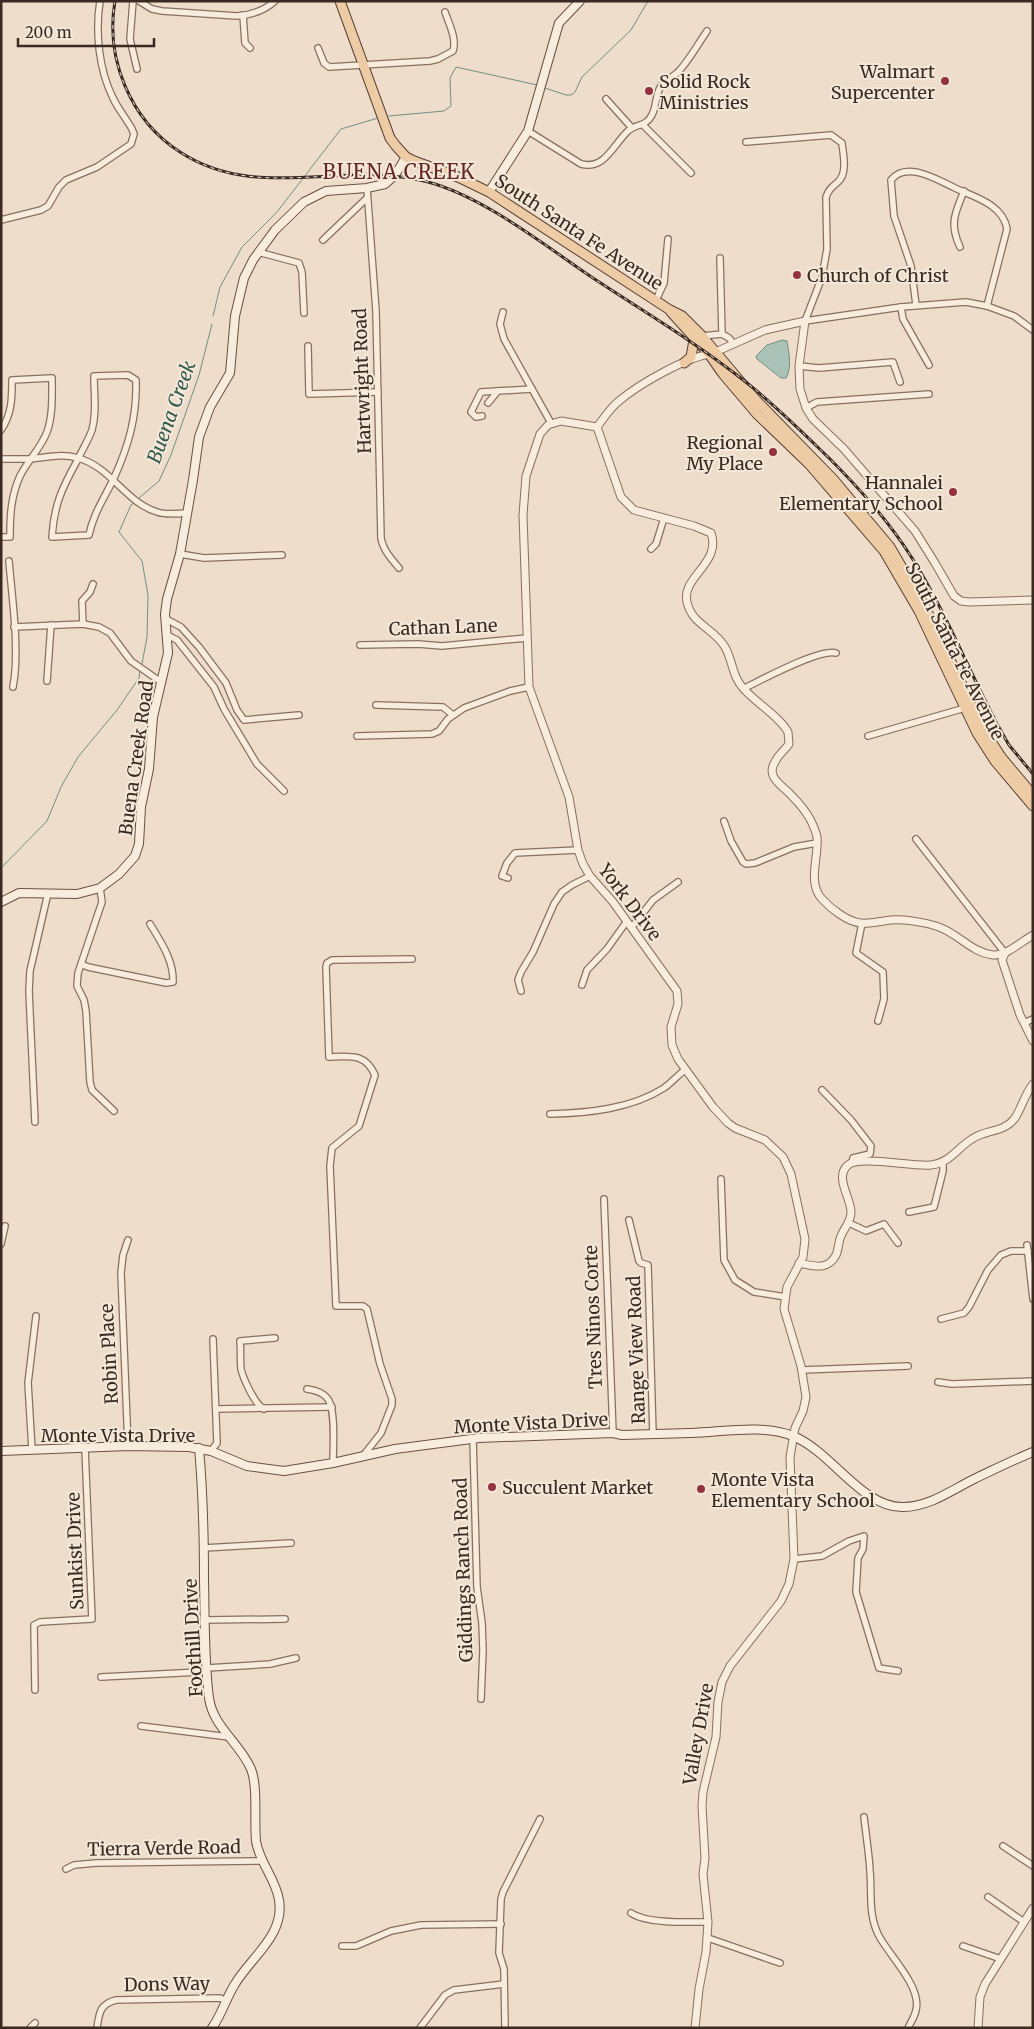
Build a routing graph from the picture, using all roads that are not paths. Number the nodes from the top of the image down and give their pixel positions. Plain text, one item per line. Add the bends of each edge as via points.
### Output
1 (100, 1) edge
2 (133, 1) edge
3 (138, 1) edge
4 (275, 1) edge
5 (340, 1) edge
6 (580, 1) edge
7 (445, 12) dead end
8 (243, 15) junction
9 (707, 31) dead end
10 (250, 48) dead end
11 (318, 48) dead end
12 (364, 65) junction
13 (136, 69) dead end
14 (606, 99) dead end
15 (643, 125) junction
16 (632, 128) junction
17 (528, 131) junction
18 (746, 142) dead end
19 (406, 157) junction
20 (691, 173) dead end
21 (367, 188) junction
22 (964, 191) junction
23 (489, 192) junction
24 (367, 198) junction
25 (1, 220) edge
26 (668, 239) dead end
27 (323, 240) dead end
28 (960, 247) dead end
29 (258, 252) junction
30 (720, 258) dead end
31 (656, 300) junction
32 (916, 305) junction
33 (987, 306) junction
34 (901, 307) junction
35 (503, 312) dead end
36 (304, 313) dead end
37 (805, 321) junction
38 (771, 330) junction
39 (1033, 330) edge
40 (722, 334) junction
41 (698, 338) junction
42 (733, 343) junction
43 (308, 346) dead end
44 (714, 353) junction
45 (684, 363) junction
46 (929, 365) dead end
47 (799, 366) junction
48 (900, 382) dead end
49 (532, 390) junction
50 (498, 391) junction
51 (378, 392) junction
52 (929, 394) dead end
53 (488, 403) dead end
54 (806, 408) junction
55 (482, 416) dead end
56 (551, 423) junction
57 (597, 427) junction
58 (1, 430) edge
59 (78, 458) junction
60 (30, 459) junction
61 (1, 460) edge
62 (114, 479) junction
63 (187, 513) junction
64 (664, 518) junction
65 (1, 537) edge
66 (651, 548) dead end
67 (180, 554) junction
68 (282, 556) dead end
69 (9, 561) dead end
70 (399, 568) dead end
71 (93, 584) dead end
72 (1033, 600) edge
73 (166, 619) junction
74 (83, 624) junction
75 (51, 626) junction
76 (14, 627) junction
77 (167, 635) junction
78 (527, 638) junction
79 (360, 645) dead end
80 (836, 653) dead end
81 (46, 681) dead end
82 (161, 682) junction
83 (13, 687) dead end
84 (529, 687) junction
85 (743, 689) junction
86 (376, 705) dead end
87 (965, 708) junction
88 (299, 715) dead end
89 (453, 716) junction
90 (357, 736) dead end
91 (868, 736) dead end
92 (284, 791) dead end
93 (1033, 795) edge
94 (1033, 806) edge
95 (724, 821) dead end
96 (916, 838) dead end
97 (817, 843) junction
98 (578, 850) junction
99 (590, 876) junction
100 (508, 878) dead end
101 (678, 882) dead end
102 (100, 888) junction
103 (48, 892) junction
104 (1, 902) edge
105 (627, 921) junction
106 (862, 923) junction
107 (150, 924) dead end
108 (632, 928) junction
109 (1033, 935) edge
110 (1005, 953) junction
111 (412, 959) dead end
112 (81, 964) junction
113 (582, 985) dead end
114 (521, 991) dead end
115 (1033, 1019) edge
116 (878, 1021) dead end
117 (1024, 1023) junction
118 (1033, 1040) edge
119 (685, 1070) junction
120 (1033, 1084) edge
121 (822, 1090) dead end
122 (1030, 1093) edge
123 (114, 1111) dead end
124 (550, 1114) dead end
125 (35, 1122) dead end
126 (943, 1162) junction
127 (852, 1163) junction
128 (721, 1179) dead end
129 (604, 1199) dead end
130 (909, 1212) dead end
131 (629, 1220) dead end
132 (848, 1223) junction
133 (5, 1226) dead end
134 (128, 1240) dead end
135 (898, 1243) dead end
136 (1, 1244) edge
137 (799, 1263) junction
138 (786, 1297) junction
139 (1033, 1299) edge
140 (36, 1316) dead end
141 (940, 1320) dead end
142 (213, 1338) dead end
143 (275, 1338) dead end
144 (908, 1366) dead end
145 (802, 1370) junction
146 (1033, 1381) edge
147 (938, 1382) dead end
148 (307, 1389) dead end
149 (332, 1407) junction
150 (216, 1409) junction
151 (266, 1409) junction
152 (613, 1433) junction
153 (653, 1434) junction
154 (795, 1437) junction
155 (473, 1439) junction
156 (128, 1446) junction
157 (85, 1448) junction
158 (199, 1448) junction
159 (32, 1450) junction
160 (1, 1451) edge
161 (211, 1451) junction
162 (1033, 1452) edge
163 (362, 1456) junction
164 (333, 1464) junction
165 (291, 1543) dead end
166 (204, 1548) junction
167 (794, 1559) junction
168 (285, 1619) dead end
169 (205, 1620) junction
170 (296, 1658) dead end
171 (207, 1668) junction
172 (898, 1670) dead end
173 (101, 1677) dead end
174 (35, 1690) dead end
175 (481, 1699) dead end
176 (141, 1726) dead end
177 (229, 1737) junction
178 (864, 1818) dead end
179 (540, 1819) dead end
180 (1003, 1846) dead end
181 (263, 1861) junction
182 (1033, 1866) edge
183 (66, 1868) dead end
184 (988, 1897) dead end
185 (1033, 1908) edge
186 (631, 1913) dead end
187 (708, 1922) junction
188 (1024, 1922) junction
189 (501, 1924) junction
190 (708, 1938) junction
191 (342, 1946) dead end
192 (964, 1946) dead end
193 (1000, 1959) junction
194 (780, 1963) dead end
195 (504, 1984) junction
196 (227, 2001) junction
197 (35, 2023) dead end
198 (30, 2028) edge
199 (97, 2028) edge
200 (212, 2028) edge
201 (420, 2028) edge
202 (505, 2028) edge
203 (695, 2028) edge
204 (908, 2028) edge
205 (978, 2028) edge

1 - 25 street via 98,40 101,58 113,99 132,128 131,144 97,167 66,180 48,206
2 - 13 street via 130,39
3 - 8 street via 162,11
4 - 8 street via 264,10
5 - 12 main road, South Santa Fe Avenue
6 - 17 main road via 559,23
7 - 12 street via 455,41 453,51 430,61
8 - 10 street via 245,43
9 - 15 street via 687,61 663,84 657,93 653,114
11 - 12 street via 328,67
12 - 19 main road, South Santa Fe Avenue via 390,138
14 - 16 street
15 - 16 street
15 - 20 street
16 - 17 street via 607,157 586,165
17 - 23 main road
18 - 37 street via 831,135 842,143 843,175 826,197 827,249 822,277
19 - 21 main road, Buena Creek Road via 392,179
19 - 23 main road, South Santa Fe Avenue
21 - 24 street, Hartwright Road
21 - 29 main road, Buena Creek Road via 332,190 308,199 275,230
22 - 28 street via 953,222 954,235
22 - 32 street via 921,173 898,173 890,180 894,216 911,266
22 - 33 street via 982,199 1006,221 1007,229
23 - 31 main road, South Santa Fe Avenue
24 - 27 street
24 - 51 street, Hartwright Road via 376,311
26 - 31 street via 664,283
29 - 36 street via 299,263
29 - 63 main road, Buena Creek Road via 239,294 230,374 210,406 199,437
30 - 40 street
31 - 41 main road, South Santa Fe Avenue
32 - 33 street via 966,302
32 - 34 street
33 - 39 street via 1014,316
34 - 37 street
34 - 46 street via 903,319
35 - 49 street via 500,324 504,339
37 - 38 street
37 - 47 street
38 - 42 street
38 - 44 street
40 - 41 street
40 - 42 street
41 - 44 main road, South Santa Fe Avenue
41 - 45 main road via 691,357
42 - 44 street
43 - 51 street via 310,394
44 - 45 street
44 - 87 main road, South Santa Fe Avenue via 723,374 751,408 815,470 884,551 918,610
44 - 93 main road, South Santa Fe Avenue via 764,417 782,428 832,479 900,561 983,729 1001,757
45 - 57 street via 619,401
47 - 48 street via 819,368 893,362
47 - 54 street via 800,389
49 - 50 street
49 - 56 street
50 - 53 street
50 - 55 street via 480,393 471,412 476,417
51 - 70 street, Hartwright Road via 382,544
52 - 54 street via 817,402
54 - 72 street via 915,531 954,596 969,602
56 - 57 street via 560,421
56 - 78 street, York Drive via 540,434 524,486
57 - 64 street via 621,497 634,510
58 - 60 street via 11,408 12,380 52,378 50,422 41,444
59 - 60 street via 55,455
59 - 62 street
59 - 62 street via 59,494 52,537 90,535 94,516
59 - 62 street via 92,430 94,376 131,376 136,380 134,422
60 - 61 street
60 - 65 street via 12,498 10,537
62 - 63 street via 136,501 156,512
63 - 67 main road, Buena Creek Road
64 - 66 street via 656,544
64 - 85 street via 711,533 713,548 687,589 686,600 692,616 715,634 726,648 736,679
67 - 68 street via 204,558
67 - 73 main road, Buena Creek Road via 167,599
69 - 76 street
71 - 74 street via 82,601
73 - 77 main road, Buena Creek Road
73 - 88 street via 181,627 199,647 226,683 244,720
74 - 75 street
74 - 82 street via 110,633 131,661
75 - 76 street
75 - 81 street
76 - 83 street
77 - 82 main road, Buena Creek Road via 168,653
77 - 92 street via 177,640 214,687 257,764
78 - 79 street, Cathan Lane via 442,646
78 - 84 street, York Drive
80 - 85 street via 813,656
82 - 102 main road, Buena Creek Road via 153,717 138,848 129,864
84 - 89 street via 464,708
84 - 98 street, York Drive via 569,797
85 - 97 street via 788,732 788,744 774,762 773,774 808,817
86 - 89 street via 443,707
87 - 91 street
87 - 94 main road, South Santa Fe Avenue via 995,761
89 - 90 street via 432,734
95 - 97 street via 731,841 746,864 794,847
96 - 110 street
97 - 106 street via 816,890 833,909
98 - 99 street, York Drive
98 - 100 street via 514,853 502,876
99 - 105 street, York Drive
99 - 114 street via 562,892 554,904 521,972 518,980
101 - 108 street via 650,904
102 - 103 main road, Buena Creek Road via 77,894
102 - 112 street via 102,902
103 - 104 main road, Buena Creek Road via 19,893
103 - 125 street via 30,971
105 - 108 street, York Drive
105 - 113 street via 587,970
106 - 110 street via 893,920 936,926 978,950 993,955
106 - 116 street via 856,953 883,972 884,999
107 - 112 street via 169,958 173,982
108 - 119 street, York Drive via 677,991 679,999 671,1027 672,1044
109 - 110 street
110 - 117 street via 1002,960
111 - 163 street via 332,960 326,967 329,1057 363,1059 375,1075 359,1126 332,1148 330,1166 336,1306 363,1306 367,1310 392,1399 381,1433
112 - 123 street via 77,986 86,1011 90,1082 96,1095
115 - 117 street
117 - 118 street
119 - 124 street via 662,1089 622,1106
119 - 137 street, York Drive via 728,1123 765,1140 783,1157 792,1174 805,1239
120 - 122 street
121 - 127 street via 871,1146 870,1154 857,1156
122 - 126 street via 1015,1118 1002,1130 971,1139
126 - 127 street via 919,1166 861,1160
126 - 130 street via 934,1207
127 - 132 street via 844,1171 843,1178 851,1212
128 - 138 street via 724,1260 735,1280 754,1292
129 - 152 street, Tres Ninos Corte
131 - 153 street, Range View Road via 640,1264 648,1265
132 - 135 street via 866,1231 884,1224
132 - 137 street via 831,1262 820,1267
133 - 136 street
134 - 156 street, Robin Place via 123,1254 121,1291
137 - 138 street, York Drive via 790,1278
138 - 145 street, York Drive via 785,1317
139 - 141 street via 1027,1248 1011,1251 1001,1255 988,1270 964,1313
140 - 159 street via 28,1383
142 - 150 street
143 - 151 street via 240,1341 244,1379 258,1406
144 - 145 street
145 - 154 street, York Drive via 806,1397
146 - 147 street
148 - 149 street via 323,1394
149 - 151 street
149 - 164 street
150 - 151 street
150 - 161 street via 217,1443
152 - 153 main road, Monte Vista Drive
152 - 155 main road, Monte Vista Drive
153 - 154 main road, Monte Vista Drive via 759,1430 778,1431
154 - 162 main road, Monte Vista Drive via 821,1452 865,1492 894,1506 926,1502
154 - 167 street, Valley Drive via 790,1465
155 - 163 main road, Monte Vista Drive
155 - 175 street, Giddings Ranch Road via 477,1587 482,1641
156 - 157 main road, Monte Vista Drive
156 - 158 main road, Monte Vista Drive
157 - 159 main road, Monte Vista Drive
157 - 174 street, Sunkist Drive via 92,1619 34,1625
158 - 161 main road, Monte Vista Drive
158 - 166 main road, Foothill Drive
159 - 160 main road, Monte Vista Drive
161 - 164 main road, Monte Vista Drive via 246,1466 270,1470
163 - 164 main road, Monte Vista Drive
165 - 166 street
166 - 169 main road, Foothill Drive
167 - 172 street via 822,1556 864,1536 858,1558 856,1592 879,1668
167 - 187 street, Valley Drive via 781,1602 736,1657 722,1682 716,1737 705,1776 702,1806
168 - 169 street
169 - 171 main road, Foothill Drive
170 - 171 street via 270,1664
171 - 173 street via 200,1672
171 - 177 main road, Foothill Drive via 213,1713
176 - 177 street
177 - 181 main road, Foothill Drive via 248,1762 255,1782 256,1843
178 - 204 street via 873,1921 879,1936 910,1982 916,1999 917,2009
179 - 189 street via 503,1892
180 - 182 street
181 - 183 street, Tierra Verde Road via 96,1863
181 - 196 main road, Foothill Drive via 277,1887 280,1918
184 - 188 street
185 - 188 street
186 - 187 street via 652,1919
187 - 190 street, Valley Drive
188 - 193 street
189 - 191 street via 421,1925 391,1931 356,1946
189 - 195 street via 499,1953
190 - 194 street
190 - 203 street, Valley Drive
192 - 193 street
193 - 205 street via 984,1984
195 - 201 street via 454,1990 445,1995
195 - 202 street
196 - 199 street, Dons Way via 220,1998 116,2000 101,2007
196 - 200 main road, Foothill Drive
197 - 198 street

